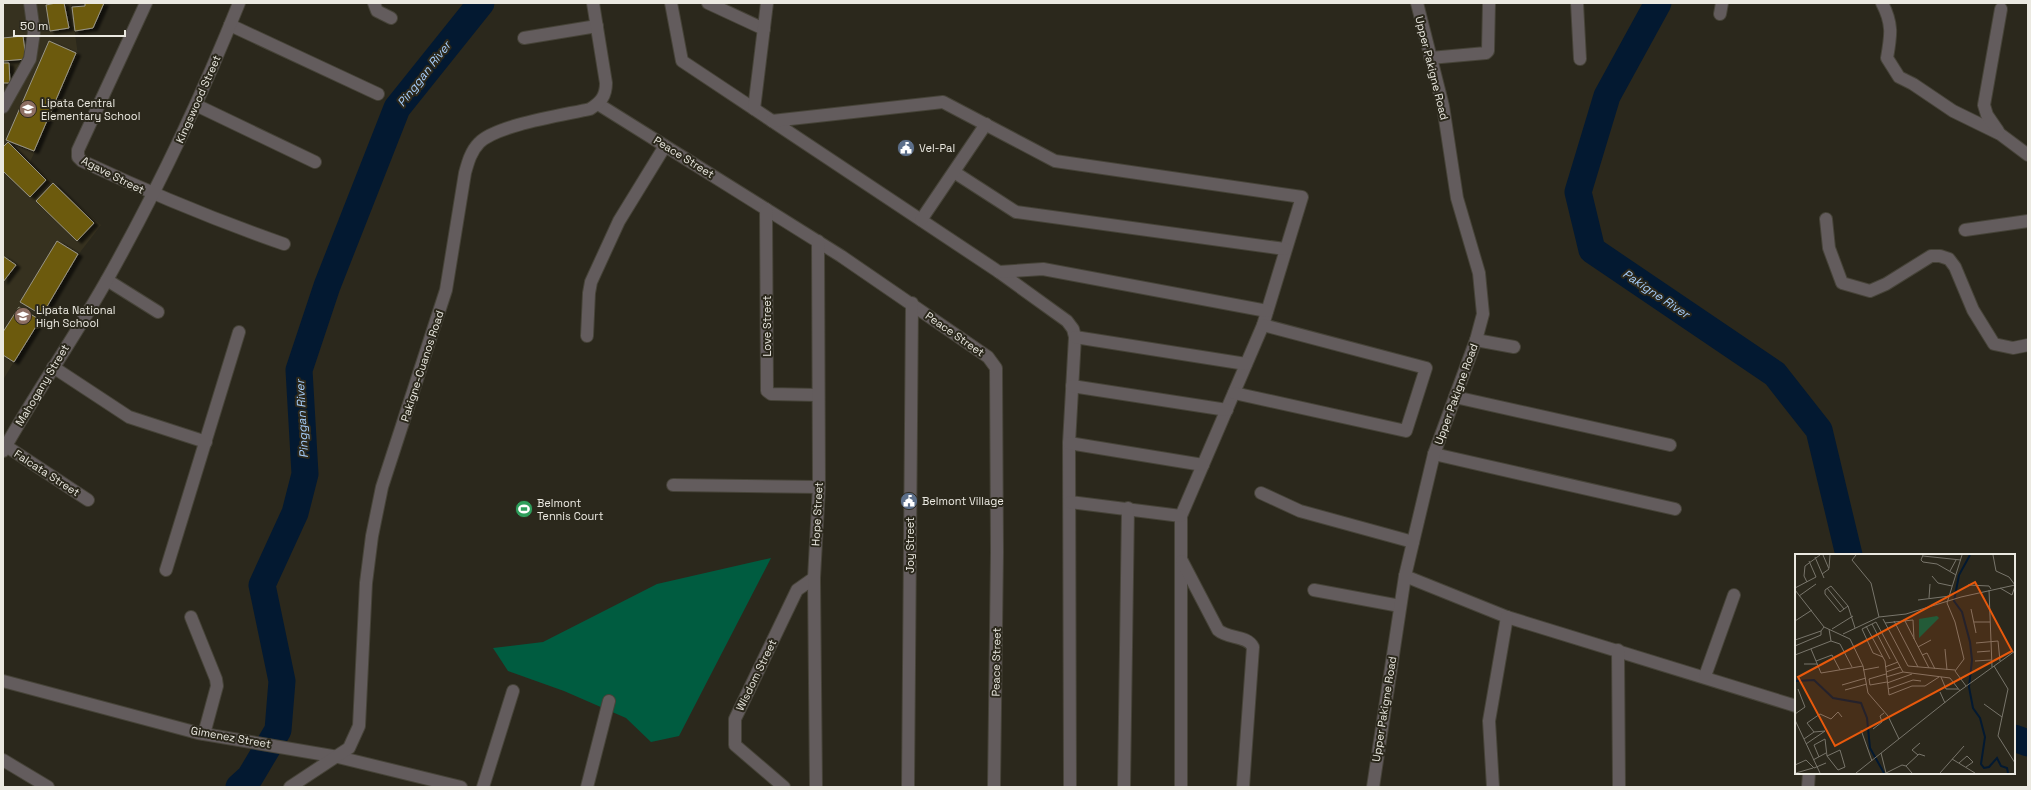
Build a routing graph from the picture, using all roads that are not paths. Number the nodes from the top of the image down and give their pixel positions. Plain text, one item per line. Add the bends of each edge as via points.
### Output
1 (30, 3) edge
2 (146, 3) edge
3 (240, 3) edge
4 (374, 3) edge
5 (593, 3) edge
6 (671, 3) edge
7 (708, 3) edge
8 (767, 3) edge
9 (1418, 3) edge
10 (1489, 3) edge
11 (1577, 3) edge
12 (1882, 3) edge
13 (2001, 9) dead end
14 (391, 18) dead end
15 (230, 26) junction
16 (597, 26) junction
17 (764, 29) junction
18 (524, 38) dead end
19 (1430, 58) junction
20 (1580, 59) dead end
21 (378, 94) dead end
22 (598, 104) junction
23 (196, 105) junction
24 (3, 107) edge
25 (754, 109) junction
26 (772, 121) junction
27 (986, 124) junction
28 (2000, 134) junction
29 (665, 146) junction
30 (2028, 155) edge
31 (315, 162) dead end
32 (954, 172) junction
33 (154, 195) junction
34 (766, 209) junction
35 (1826, 219) dead end
36 (921, 220) junction
37 (2028, 222) edge
38 (1965, 230) dead end
39 (818, 241) junction
40 (284, 244) dead end
41 (1285, 249) junction
42 (999, 272) junction
43 (107, 280) junction
44 (912, 303) junction
45 (1267, 311) junction
46 (158, 312) dead end
47 (1263, 324) junction
48 (239, 332) dead end
49 (587, 336) dead end
50 (1075, 337) junction
51 (1476, 340) junction
52 (2028, 345) edge
53 (1514, 347) dead end
54 (1246, 364) junction
55 (53, 366) junction
56 (1072, 386) junction
57 (1234, 393) junction
58 (818, 396) junction
59 (1455, 397) junction
60 (1227, 410) junction
61 (206, 442) junction
62 (1069, 443) junction
63 (1670, 445) dead end
64 (5, 448) edge
65 (1434, 454) junction
66 (1203, 465) junction
67 (673, 485) dead end
68 (819, 487) junction
69 (1261, 493) dead end
70 (88, 500) dead end
71 (1070, 502) junction
72 (1128, 508) junction
73 (1675, 509) dead end
74 (1182, 516) junction
75 (1413, 542) junction
76 (1181, 558) junction
77 (166, 570) dead end
78 (1405, 576) junction
79 (814, 578) junction
80 (1314, 590) dead end
81 (1734, 595) dead end
82 (1400, 606) junction
83 (191, 617) dead end
84 (1507, 617) junction
85 (1618, 650) junction
86 (1705, 676) junction
87 (3, 681) edge
88 (513, 691) dead end
89 (609, 701) dead end
90 (1795, 706) edge
91 (204, 734) junction
92 (338, 757) junction
93 (3, 760) edge
94 (1809, 774) edge
95 (48, 787) edge
96 (290, 787) edge
97 (461, 787) edge
98 (483, 787) edge
99 (587, 787) edge
100 (784, 787) edge
101 (816, 787) edge
102 (908, 787) edge
103 (994, 787) edge
104 (1070, 787) edge
105 (1124, 787) edge
106 (1181, 787) edge
107 (1243, 787) edge
108 (1373, 787) edge
109 (1493, 787) edge
110 (1620, 787) edge
111 (1808, 787) edge

1 - 24 street via 34,32 30,59
2 - 33 street, Agave Street via 78,150 78,157
3 - 15 street, Kingswood Street
4 - 14 street via 377,11
5 - 16 street
6 - 25 street via 682,61
7 - 17 street
8 - 17 street
9 - 19 street, Upper Pakigne Road
10 - 19 street via 1488,51
11 - 20 street
12 - 28 street via 1889,17 1891,34 1887,58 1899,76 1953,110
13 - 28 street via 1984,105 1986,115
15 - 21 street
15 - 23 street, Kingswood Street
16 - 18 street
16 - 22 street via 606,83 605,95
17 - 25 street
19 - 51 street, Upper Pakigne Road via 1443,106 1457,198 1479,273 1483,314
22 - 29 street, Peace Street
22 - 92 street, Pakigne-Cuanos Road via 590,109 491,134 479,142 469,157 443,304 382,487 366,583 359,726 349,748
23 - 31 street
23 - 33 street, Kingswood Street
25 - 26 street
26 - 27 street via 944,102
26 - 36 street
27 - 32 street
27 - 41 street via 1055,161 1302,197
28 - 30 street
29 - 34 street, Peace Street
29 - 49 street via 619,221 592,282 588,293
32 - 36 street
32 - 41 street via 1016,212
33 - 40 street, Agave Street
33 - 43 street, Mahogany Street
34 - 39 street, Peace Street
34 - 58 street, Love Street via 767,391 771,394
35 - 52 street via 1829,248 1842,283 1870,291 1931,256 1949,259 1955,267 1973,310 1994,344 2013,348
36 - 42 street
37 - 38 street
39 - 44 street, Peace Street
39 - 58 street, Hope Street
41 - 45 street
42 - 45 street via 1043,269
42 - 50 street via 1067,321
43 - 46 street
43 - 55 street, Mahogany Street
44 - 102 street, Joy Street
44 - 103 street, Peace Street via 988,357 996,368
45 - 47 street
47 - 54 street
47 - 57 street via 1426,368 1406,431
48 - 61 street
50 - 54 street
50 - 56 street
51 - 53 street
51 - 59 street, Upper Pakigne Road
54 - 57 street
55 - 61 street via 129,417
55 - 64 street, Mahogany Street
56 - 60 street
56 - 62 street
57 - 60 street
58 - 68 street, Hope Street
59 - 63 street
59 - 65 street, Upper Pakigne Road
60 - 66 street
61 - 77 street
62 - 66 street
62 - 71 street
64 - 70 street, Falcata Street
65 - 73 street
65 - 75 street, Upper Pakigne Road
66 - 74 street
67 - 68 street
68 - 79 street, Hope Street
69 - 75 street via 1300,511
71 - 72 street
71 - 104 street
72 - 74 street
72 - 105 street
74 - 76 street
75 - 78 street, Upper Pakigne Road
76 - 106 street
76 - 107 street via 1218,630 1223,634 1246,640 1253,647
78 - 82 street, Upper Pakigne Road
78 - 84 street
79 - 100 street, Wisdom Street via 797,590 735,719 735,744
79 - 101 street, Hope Street
80 - 82 street
81 - 86 street
82 - 108 street, Upper Pakigne Road
83 - 91 street via 217,686
84 - 85 street
84 - 109 street via 1489,721
85 - 86 street
85 - 110 street
86 - 90 street
87 - 91 street, Gimenez Street
88 - 98 street
89 - 99 street
91 - 92 street, Gimenez Street
92 - 96 street, Pakigne-Cuanos Road
92 - 97 street, Gimenez Street
93 - 95 street
94 - 111 street

